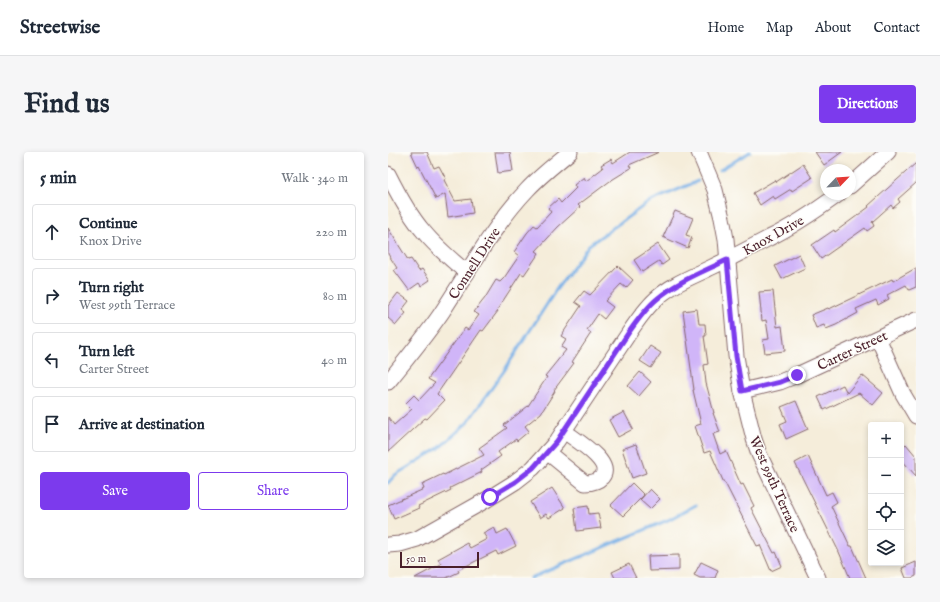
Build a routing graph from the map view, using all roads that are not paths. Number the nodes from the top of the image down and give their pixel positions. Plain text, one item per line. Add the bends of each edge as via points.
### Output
1 (570, 152) edge
2 (699, 152) edge
3 (888, 152) edge
4 (553, 157) edge
5 (388, 174) edge
6 (856, 181) edge
7 (831, 200) edge
8 (727, 260) junction
9 (467, 273) junction
10 (916, 320) edge
11 (878, 338) junction
12 (388, 382) edge
13 (742, 391) junction
14 (916, 416) edge
15 (564, 431) junction
16 (547, 452) junction
17 (388, 545) edge
18 (818, 578) edge

1 - 4 street, Connell Drive
2 - 8 street, West 99th Terrace via 715,190 726,239
3 - 6 street
4 - 9 street, Connell Drive via 544,172 505,217
5 - 9 street via 409,212 424,232
7 - 8 street, Knox Drive via 771,238
8 - 13 street, West 99th Terrace
8 - 15 street, Knox Drive via 673,286 656,299 629,332
9 - 12 street, Connell Drive via 409,358
10 - 11 street, Carter Street
11 - 13 street, Carter Street via 780,382
11 - 14 street via 903,394
13 - 18 street, West 99th Terrace via 759,454
15 - 16 street, Knox Drive
15 - 16 street via 598,457 603,463 604,474 593,483 585,483
16 - 17 street, Knox Drive via 533,468 486,500 417,539

